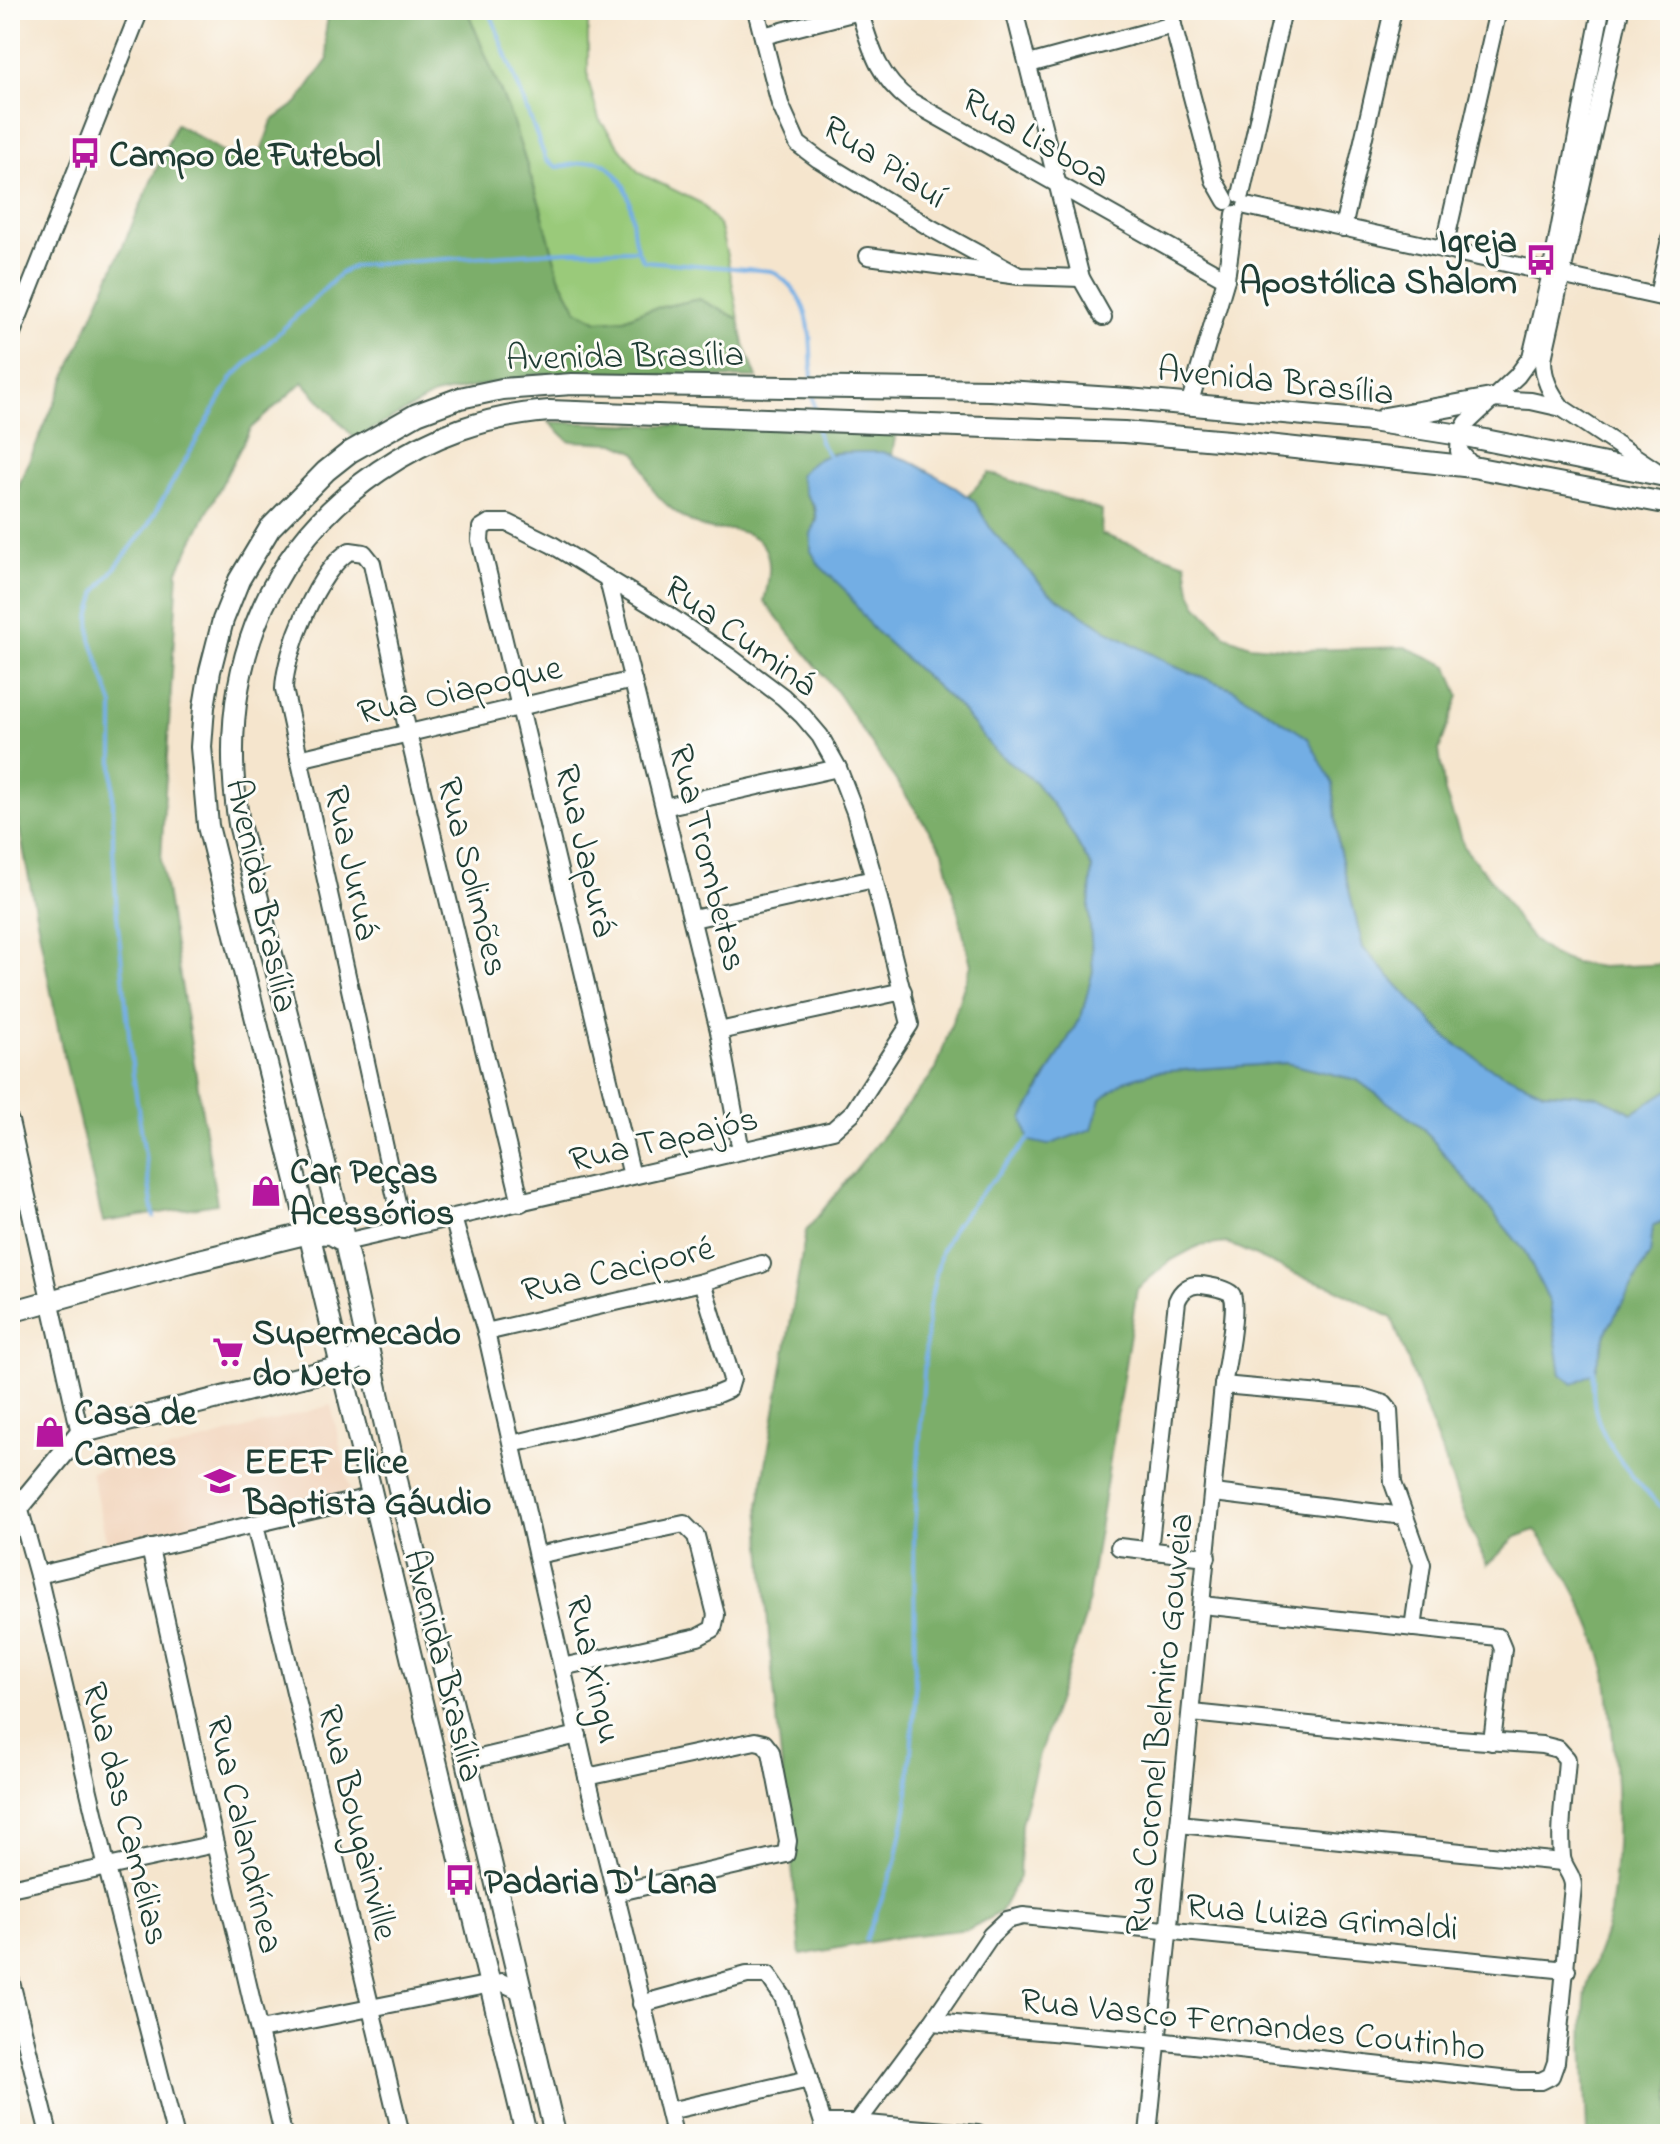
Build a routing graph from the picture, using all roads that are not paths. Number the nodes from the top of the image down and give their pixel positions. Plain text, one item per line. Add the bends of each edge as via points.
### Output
1 (140, 10) edge
2 (756, 10) edge
3 (1014, 10) edge
4 (1283, 10) edge
5 (1393, 10) edge
6 (1498, 10) edge
7 (1601, 10) edge
8 (1620, 10) edge
9 (859, 11) edge
10 (1171, 17) edge
11 (763, 36) junction
12 (1029, 64) junction
13 (1059, 187) junction
14 (1237, 204) junction
15 (1343, 228) junction
16 (1670, 239) edge
17 (1444, 248) junction
18 (868, 256) dead end
19 (1557, 274) junction
20 (1019, 276) junction
21 (1081, 278) junction
22 (1226, 279) junction
23 (1667, 297) edge
24 (1103, 317) dead end
25 (10, 338) edge
26 (1491, 399) junction
27 (1189, 405) junction
28 (1562, 408) junction
29 (1371, 421) junction
30 (1460, 435) junction
31 (1473, 467) junction
32 (1666, 476) edge
33 (1670, 504) edge
34 (480, 540) joint
35 (372, 563) joint
36 (608, 580) junction
37 (633, 680) junction
38 (521, 705) junction
39 (408, 733) junction
40 (299, 759) junction
41 (838, 768) junction
42 (664, 807) junction
43 (874, 879) junction
44 (693, 919) junction
45 (903, 991) junction
46 (719, 1031) junction
47 (10, 1121) edge
48 (741, 1151) junction
49 (632, 1176) junction
50 (521, 1203) junction
51 (453, 1218) junction
52 (403, 1230) junction
53 (309, 1233) junction
54 (345, 1242) junction
55 (762, 1264) dead end
56 (702, 1282) junction
57 (50, 1302) junction
58 (10, 1312) edge
59 (486, 1332) junction
60 (366, 1343) junction
61 (341, 1367) junction
62 (1223, 1385) junction
63 (80, 1433) junction
64 (512, 1444) junction
65 (1214, 1493) junction
66 (370, 1497) junction
67 (14, 1512) edge
68 (1404, 1516) junction
69 (255, 1525) junction
70 (1119, 1547) dead end
71 (150, 1548) junction
72 (1149, 1551) junction
73 (537, 1555) junction
74 (1207, 1557) junction
75 (38, 1575) junction
76 (396, 1603) junction
77 (1202, 1605) junction
78 (430, 1618) junction
79 (1413, 1628) junction
80 (404, 1635) junction
81 (441, 1660) junction
82 (562, 1667) junction
83 (1192, 1713) junction
84 (578, 1735) junction
85 (1492, 1742) junction
86 (467, 1761) junction
87 (587, 1777) junction
88 (1179, 1824) junction
89 (452, 1833) junction
90 (215, 1844) junction
91 (487, 1854) junction
92 (1562, 1862) junction
93 (107, 1868) junction
94 (10, 1888) edge
95 (615, 1893) junction
96 (1167, 1932) junction
97 (1567, 1970) junction
98 (10, 1978) edge
99 (490, 1983) junction
100 (520, 1991) junction
101 (641, 2004) junction
102 (372, 2007) junction
103 (932, 2022) junction
104 (260, 2030) junction
105 (1157, 2041) junction
106 (18, 2050) edge
107 (809, 2079) junction
108 (669, 2111) junction
109 (857, 2123) junction
110 (824, 2129) edge
111 (49, 2134) edge
112 (175, 2134) edge
113 (283, 2134) edge
114 (401, 2134) edge
115 (526, 2134) edge
116 (555, 2134) edge
117 (674, 2134) edge
118 (978, 2134) edge
119 (1148, 2134) edge

1 - 25 street
2 - 11 street, Rua Piauí
3 - 12 street
4 - 14 street
5 - 15 street
6 - 17 street
7 - 19 street
8 - 19 street
9 - 11 street
9 - 13 street, Rua Lisboa via 878,64 900,93
10 - 12 street
10 - 14 street via 1214,180
11 - 20 street, Rua Piauí via 780,104 798,144
12 - 13 street
13 - 21 street
13 - 22 street, Rua Lisboa
14 - 15 street
14 - 22 street
15 - 17 street
16 - 23 street
17 - 19 street
18 - 20 street
19 - 23 street
19 - 26 street via 1531,357
19 - 28 street via 1543,359 1545,381
20 - 21 street
21 - 24 street
22 - 27 street
26 - 28 street
26 - 29 street
26 - 30 street
27 - 29 street, Avenida Brasília
27 - 53 street, Avenida Brasília via 990,390 786,385 502,389 417,414 350,452 299,497 253,554 223,620 204,707 203,789 211,841
28 - 32 street
29 - 30 street, Avenida Brasília
30 - 31 street via 1459,451
30 - 32 street, Avenida Brasília
31 - 33 street, Avenida Brasília
31 - 54 street, Avenida Brasília via 1124,432 549,411 471,424 428,441 356,487 300,542 275,580 256,623 232,735 239,824
34 - 36 street, Rua Cuminá via 481,528 489,523 519,527
34 - 38 street, Rua Japurá
35 - 39 street, Rua Solimões
35 - 40 street, Rua Juruá via 358,551 338,560 311,602 287,659 284,689
36 - 37 street, Rua Trombetas
36 - 41 street, Rua Cuminá via 668,615 783,697 820,736
37 - 38 street, Rua Oiapoque
37 - 42 street, Rua Trombetas
38 - 39 street, Rua Oiapoque
38 - 49 street, Rua Japurá
39 - 40 street, Rua Oiapoque
39 - 50 street, Rua Solimões
40 - 52 street, Rua Juruá
41 - 42 street
41 - 43 street, Rua Cuminá
42 - 44 street, Rua Trombetas
43 - 44 street
43 - 45 street, Rua Cuminá
44 - 46 street, Rua Trombetas
45 - 46 street
45 - 48 street, Rua Tapajós via 909,1028 847,1120 833,1130
46 - 48 street, Rua Trombetas
47 - 57 street
48 - 49 street, Rua Tapajós
49 - 50 street, Rua Tapajós
50 - 51 street, Rua Tapajós
51 - 52 street, Rua Tapajós
51 - 59 street, Rua Xingu
52 - 54 street, Rua Tapajós
53 - 54 street via 331,1234
53 - 57 street
53 - 61 street, Avenida Brasília
54 - 60 street, Avenida Brasília
55 - 56 street, Rua Caciporé
56 - 59 street, Rua Caciporé
56 - 64 street via 732,1379 729,1389
57 - 58 street
57 - 63 street
59 - 64 street, Rua Xingu
60 - 61 street via 355,1360
60 - 78 street, Avenida Brasília
61 - 63 street
61 - 66 street, Avenida Brasília
62 - 65 street, Rua Coronel Belmiro Gouveia
62 - 68 street via 1384,1404 1391,1414 1393,1483
62 - 72 street, Rua Coronel Belmiro Gouveia via 1233,1297 1230,1292 1190,1286 1179,1295
63 - 67 street
64 - 73 street, Rua Xingu
65 - 68 street
65 - 74 street, Rua Coronel Belmiro Gouveia
66 - 69 street
66 - 76 street, Avenida Brasília
67 - 75 street, Rua das Camélias
68 - 79 street via 1422,1564
69 - 71 street
69 - 102 street, Rua Bougainville
70 - 72 street
71 - 75 street
71 - 90 street, Rua Calandrínea
72 - 74 street
73 - 82 street, Rua Xingu
73 - 82 street via 679,1523 688,1526 696,1536 716,1615 713,1629 698,1637
74 - 77 street, Rua Coronel Belmiro Gouveia
75 - 93 street, Rua das Camélias
76 - 78 street via 414,1620
76 - 80 street, Avenida Brasília
77 - 79 street
77 - 83 street, Rua Coronel Belmiro Gouveia
78 - 81 street, Avenida Brasília
79 - 85 street via 1501,1639
80 - 81 street via 423,1636
80 - 89 street, Avenida Brasília
81 - 86 street, Avenida Brasília
82 - 84 street, Rua Xingu
83 - 85 street
83 - 88 street, Rua Coronel Belmiro Gouveia
84 - 86 street
84 - 87 street, Rua Xingu
85 - 92 street via 1558,1749 1566,1755
86 - 91 street, Avenida Brasília
87 - 95 street, Rua Xingu
87 - 95 street via 755,1741 771,1752 787,1853
88 - 92 street
88 - 96 street, Rua Coronel Belmiro Gouveia
89 - 91 street via 465,1849
89 - 99 street, Avenida Brasília
90 - 93 street
90 - 104 street, Rua Calandrínea
91 - 100 street, Avenida Brasília
92 - 97 street via 1573,1880
93 - 94 street
93 - 112 street, Rua das Camélias
95 - 101 street, Rua Xingu
96 - 97 street, Rua Luiza Grimaldi
96 - 103 street, Rua Luiza Grimaldi via 1023,1916 1007,1920 991,1935
96 - 105 street, Rua Coronel Belmiro Gouveia
97 - 105 street, Rua Vasco Fernandes Coutinho via 1556,2062 1547,2080
98 - 106 street
99 - 100 street
99 - 102 street
99 - 115 street, Avenida Brasília
100 - 116 street, Avenida Brasília
101 - 107 street via 747,1975 768,1975 783,1997
101 - 108 street, Rua Xingu
102 - 104 street
102 - 114 street, Rua Bougainville
103 - 105 street, Rua Vasco Fernandes Coutinho
103 - 109 street
104 - 113 street, Rua Calandrínea
105 - 119 street, Rua Coronel Belmiro Gouveia
106 - 111 street
107 - 108 street
107 - 110 street
108 - 117 street, Rua Xingu
109 - 110 street
109 - 118 street

